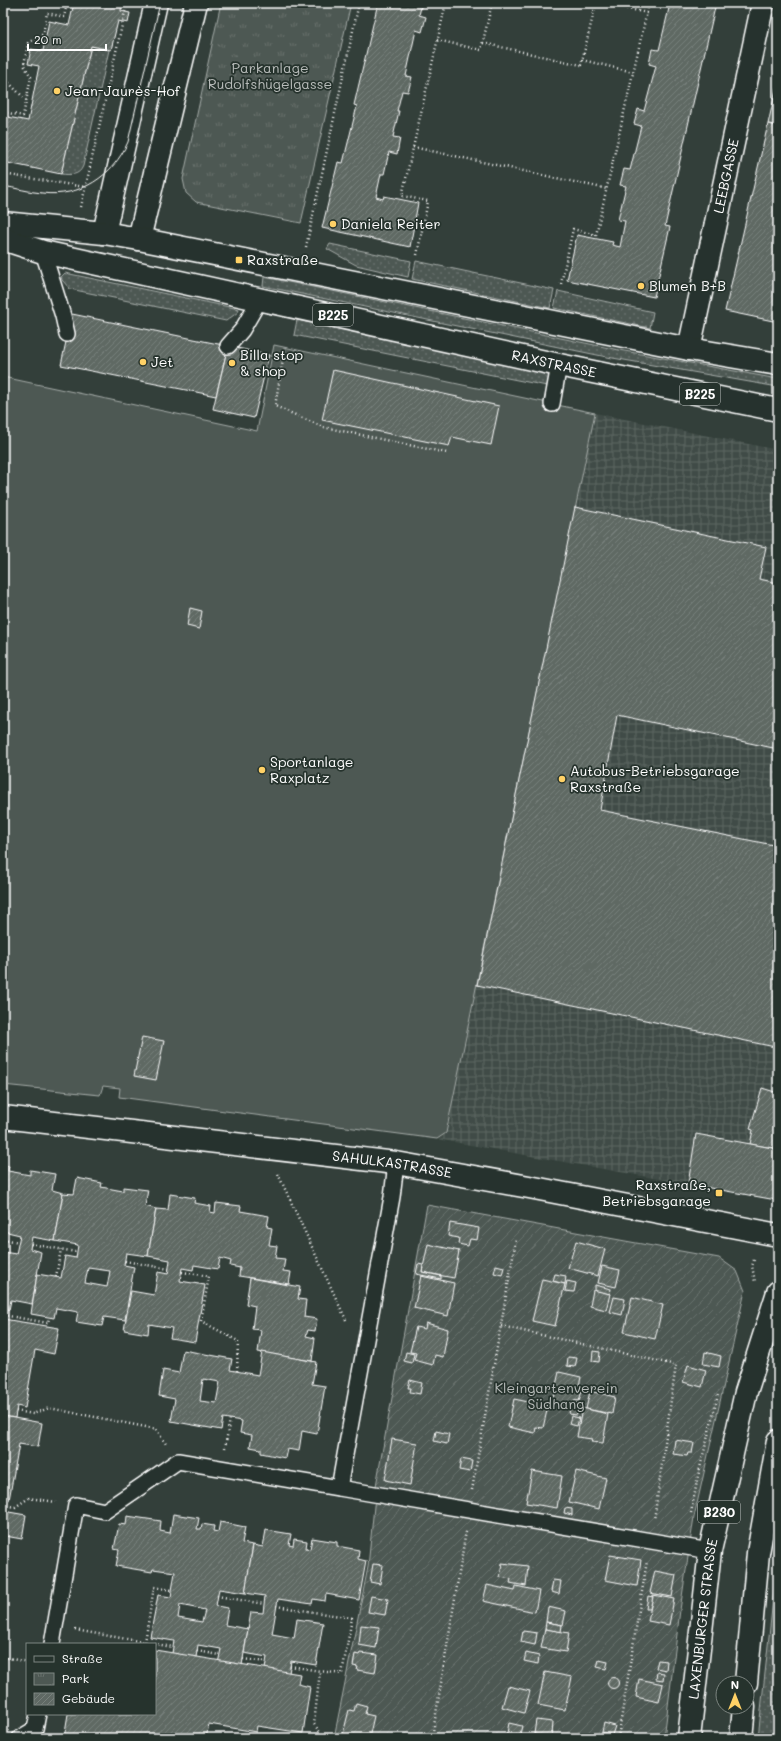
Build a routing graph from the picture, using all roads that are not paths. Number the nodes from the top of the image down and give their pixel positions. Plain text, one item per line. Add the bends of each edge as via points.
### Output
1 (156, 3) edge
2 (196, 3) edge
3 (763, 3) edge
4 (3, 223) edge
5 (104, 233) junction
6 (3, 239) edge
7 (139, 239) junction
8 (43, 252) junction
9 (260, 299) junction
10 (68, 334) dead end
11 (228, 346) dead end
12 (689, 349) junction
13 (559, 364) junction
14 (778, 364) edge
15 (552, 404) dead end
16 (778, 410) edge
17 (3, 1117) edge
18 (396, 1163) junction
19 (778, 1235) edge
20 (778, 1292) edge
21 (778, 1441) edge
22 (338, 1488) junction
23 (710, 1551) junction
24 (52, 1643) edge
25 (747, 1675) edge
26 (38, 1715) edge
27 (743, 1715) edge
28 (20, 1738) edge
29 (689, 1738) edge
30 (741, 1738) edge

1 - 5 main road
2 - 7 main road
3 - 12 main road, LEEBGASSE
4 - 5 main road
5 - 7 main road
6 - 8 main road, RAXSTRASSE / B225
7 - 12 main road
8 - 9 main road, RAXSTRASSE / B225
8 - 10 lane
9 - 11 lane via 242,330
9 - 13 main road, RAXSTRASSE / B225
12 - 14 main road
13 - 15 lane
13 - 16 main road, RAXSTRASSE / B225
17 - 18 main road, SAHULKASTRASSE
18 - 19 main road, SAHULKASTRASSE
18 - 22 lane via 392,1197
20 - 23 main road, LAXENBURGER STRASSE / B230 via 746,1392
21 - 25 main road via 758,1553
22 - 23 lane
22 - 24 lane via 178,1461 106,1511 76,1506
23 - 29 main road, LAXENBURGER STRASSE / B230
26 - 28 lane via 35,1729
27 - 30 main road

